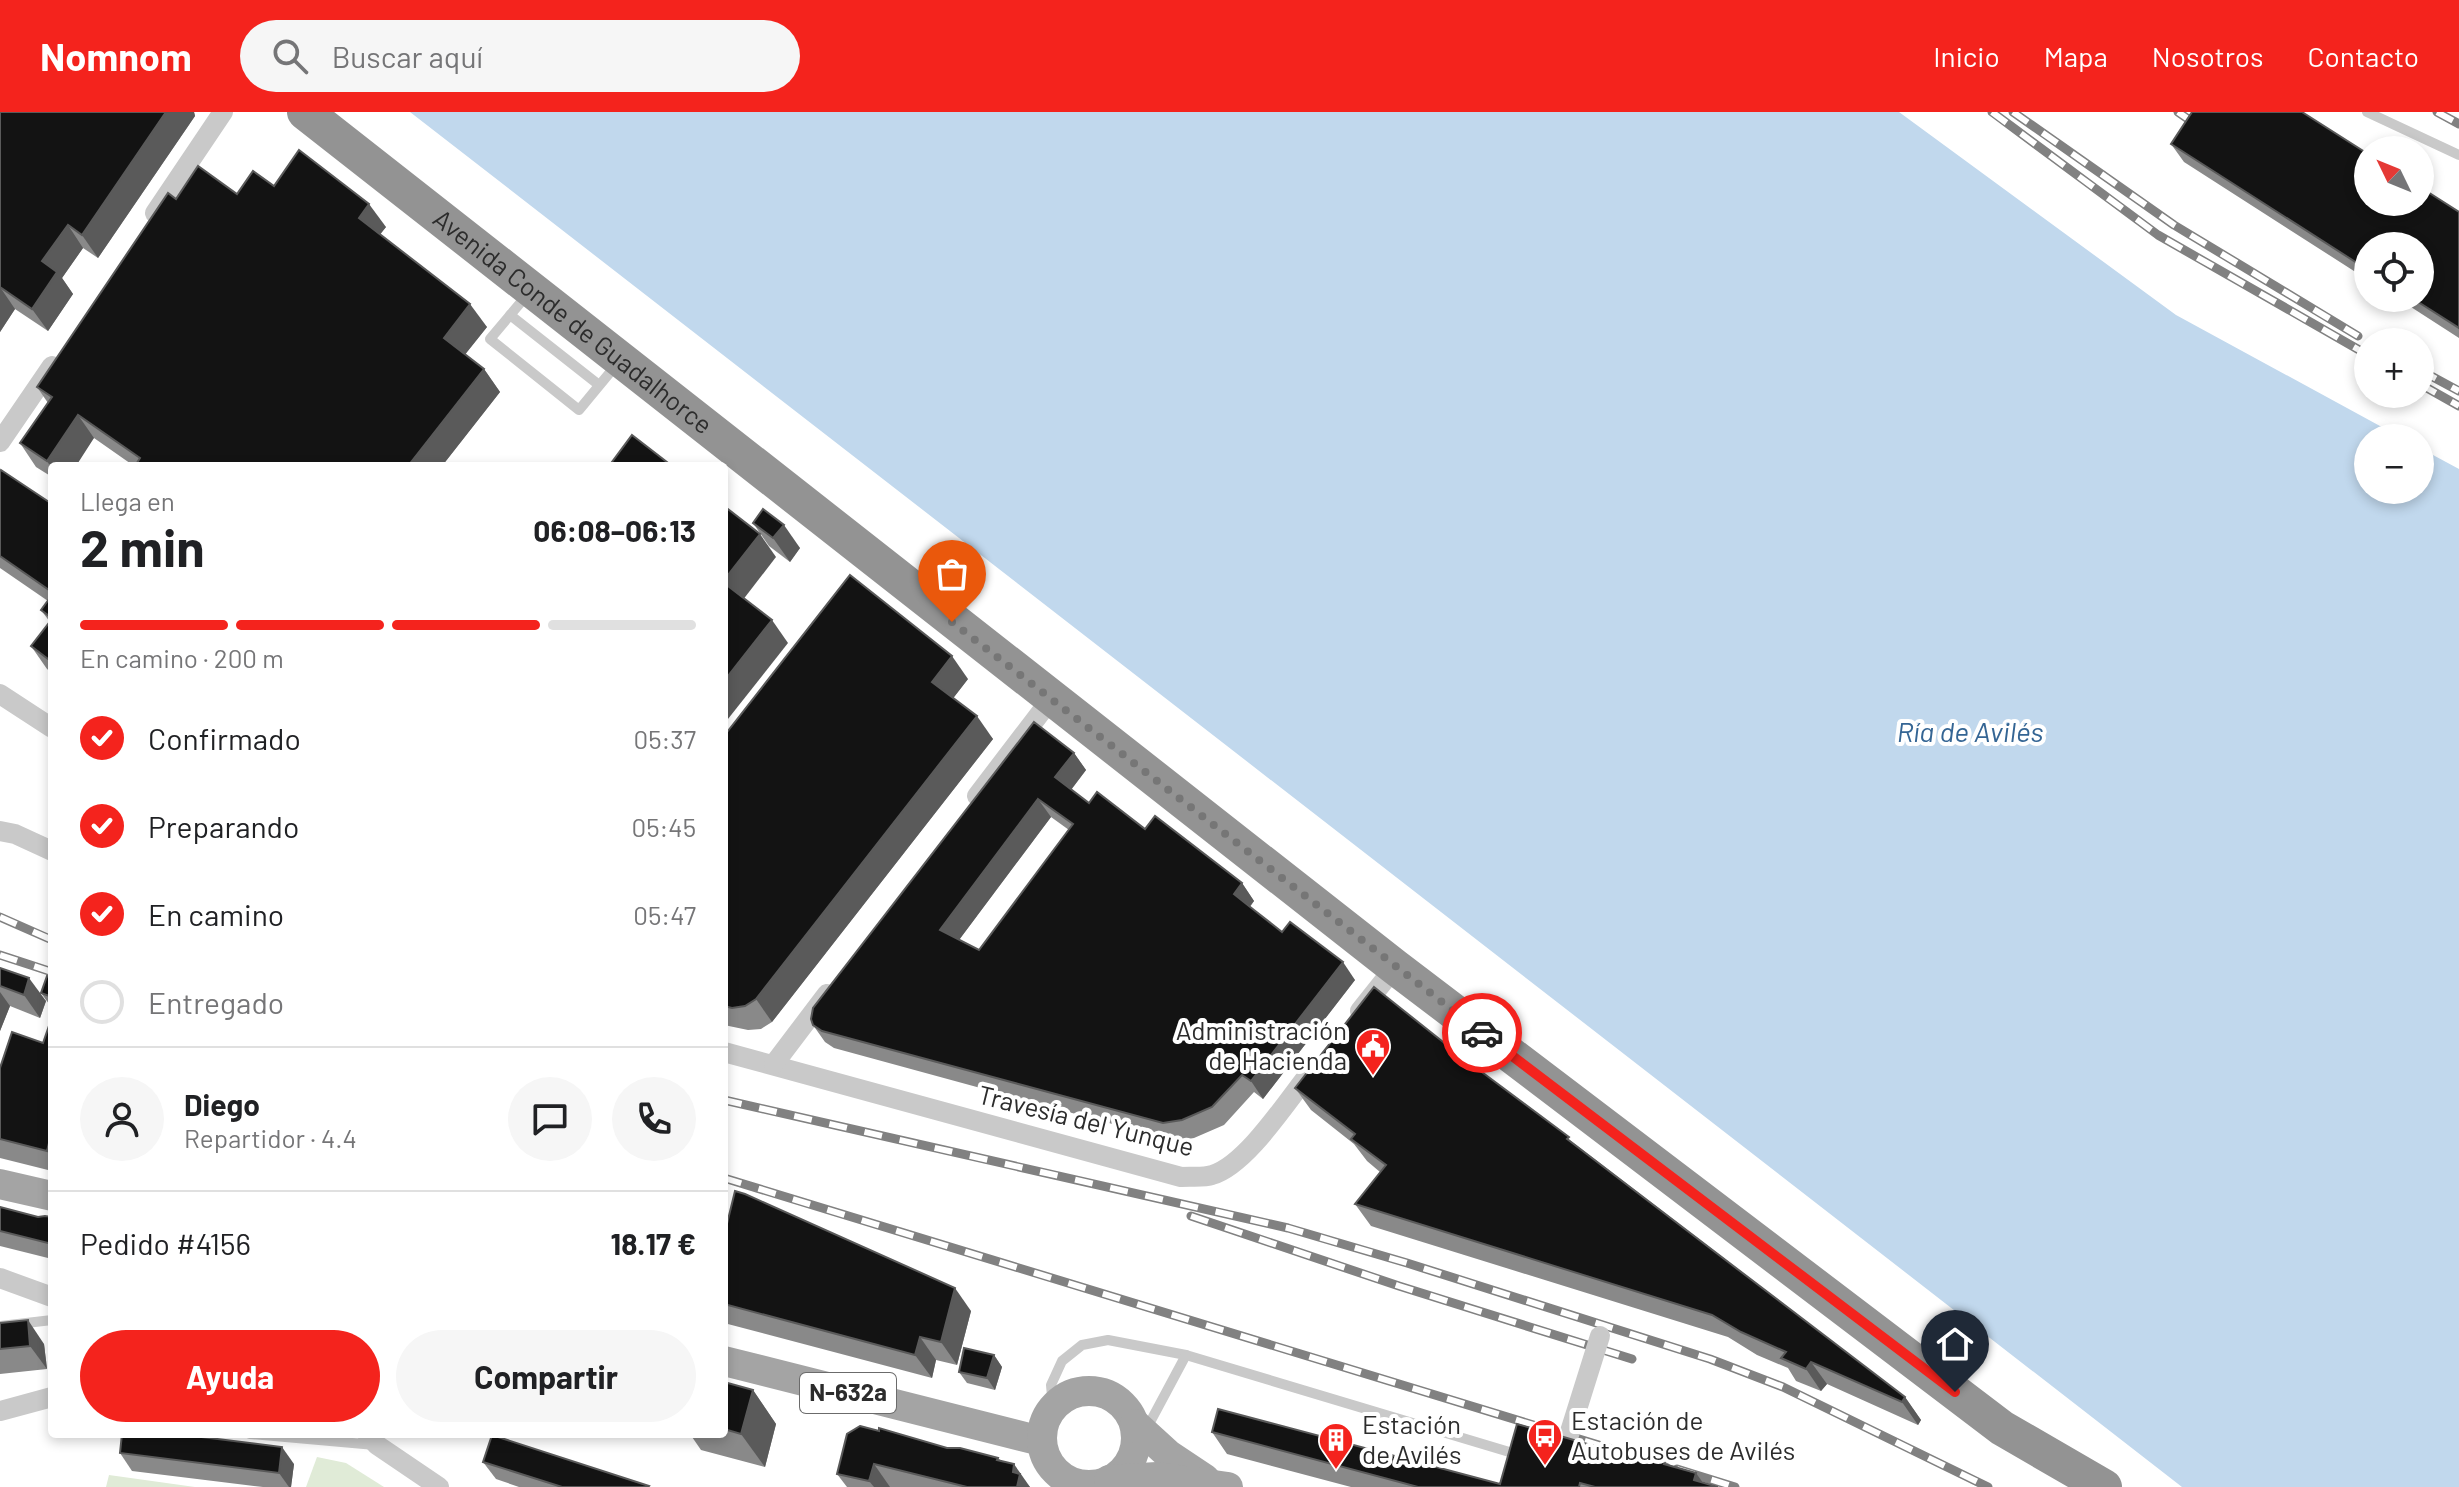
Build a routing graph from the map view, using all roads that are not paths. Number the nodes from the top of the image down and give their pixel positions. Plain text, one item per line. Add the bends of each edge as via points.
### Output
1 (223, 112) edge
2 (305, 112) edge
3 (2367, 112) edge
4 (2459, 155) edge
5 (143, 231) edge
6 (521, 302) junction
7 (63, 349) edge
8 (610, 372) junction
9 (0, 442) edge
10 (0, 694) edge
11 (1051, 699) junction
12 (48, 725) edge
13 (965, 812) edge
14 (0, 831) edge
15 (48, 849) edge
16 (1395, 967) junction
17 (841, 976) edge
18 (1348, 1025) edge
19 (1329, 1049) edge
20 (728, 1053) edge
21 (774, 1064) junction
22 (0, 1184) edge
23 (48, 1195) edge
24 (0, 1278) edge
25 (48, 1296) edge
26 (48, 1320) edge
27 (0, 1326) edge
28 (1600, 1336) dead end
29 (1186, 1355) junction
30 (728, 1362) edge
31 (48, 1398) edge
32 (1053, 1407) junction
33 (0, 1411) edge
34 (973, 1424) junction
35 (1142, 1430) junction
36 (348, 1438) edge
37 (372, 1439) edge
38 (1041, 1441) junction
39 (1516, 1454) edge
40 (1563, 1454) edge
41 (1109, 1480) junction
42 (1076, 1485) edge
43 (1221, 1486) edge
44 (439, 1487) edge
45 (2104, 1487) edge

1 - 5 street
2 - 6 highway, Avenida Conde de Guadalhorce
3 - 4 lane
6 - 8 highway, Avenida Conde de Guadalhorce
6 - 8 lane via 490,339 568,402 579,410
7 - 9 street
8 - 11 highway, Avenida Conde de Guadalhorce
10 - 12 street
11 - 13 street
11 - 16 highway, Avenida Conde de Guadalhorce
14 - 15 street
16 - 18 street
16 - 45 highway, Avenida Conde de Guadalhorce via 2002,1428
17 - 21 street
19 - 21 street, Travesía del Yunque via 1228,1168 1181,1177
20 - 21 street, Travesía del Yunque
22 - 23 main road
24 - 25 street
26 - 27 lane
28 - 40 street, bridge
29 - 32 lane via 1108,1340 1082,1345 1055,1373
29 - 35 lane
29 - 39 lane
30 - 34 main road, N-632a
31 - 33 street
32 - 34 main road, N-632a
32 - 35 main road, N-632a via 1065,1396 1101,1392 1116,1399
32 - 38 main road
34 - 38 main road, N-632a
35 - 41 main road via 1123,1470
35 - 43 main road, N-632a via 1169,1455
36 - 37 lane
37 - 44 street
38 - 42 main road, N-632a via 1054,1470
41 - 42 main road, N-632a
41 - 43 main road, N-632a via 1157,1477

